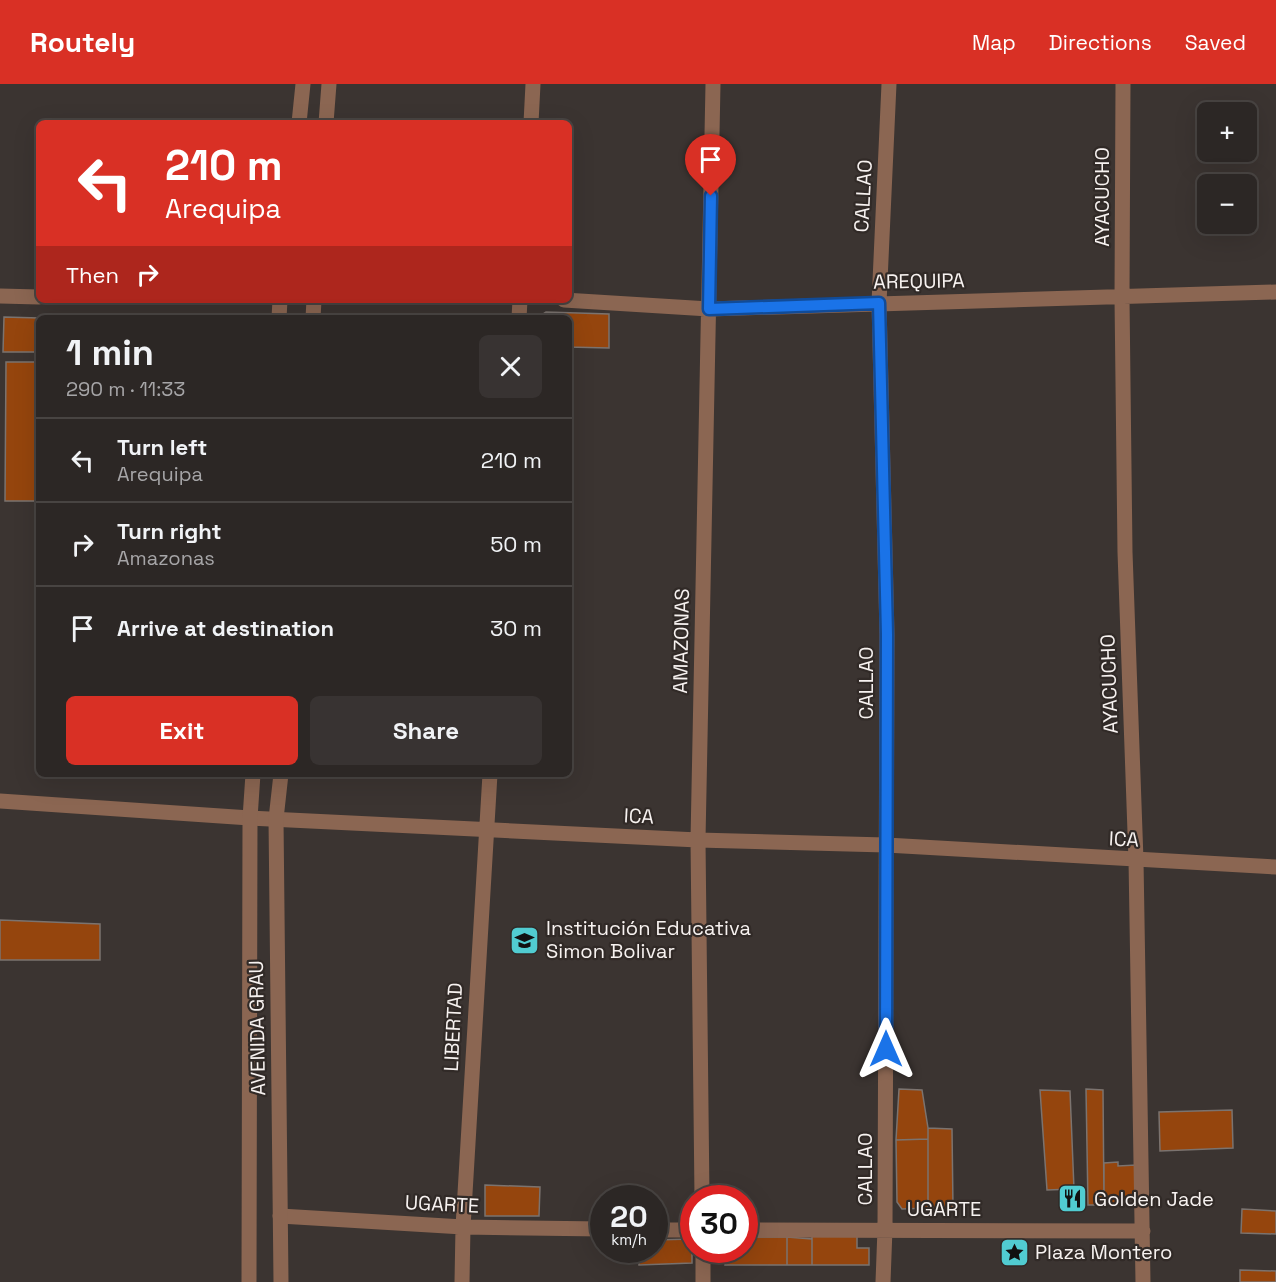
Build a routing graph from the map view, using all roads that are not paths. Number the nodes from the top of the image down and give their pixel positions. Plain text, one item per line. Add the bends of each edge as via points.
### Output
1 (303, 84) edge
2 (329, 84) edge
3 (533, 84) edge
4 (713, 84) edge
5 (889, 84) edge
6 (1123, 84) edge
7 (299, 120) edge
8 (326, 120) edge
9 (531, 120) edge
10 (1276, 292) edge
11 (0, 296) edge
12 (36, 297) edge
13 (1122, 298) junction
14 (572, 300) edge
15 (879, 303) junction
16 (709, 309) junction
17 (253, 777) edge
18 (280, 777) edge
19 (490, 777) edge
20 (0, 801) edge
21 (250, 818) junction
22 (276, 819) junction
23 (486, 831) junction
24 (698, 840) junction
25 (886, 845) junction
26 (1136, 860) junction
27 (1276, 867) edge
28 (702, 1185) edge
29 (280, 1216) junction
30 (463, 1227) junction
31 (590, 1229) edge
32 (758, 1230) edge
33 (885, 1230) junction
34 (1143, 1231) junction
35 (703, 1263) edge
36 (249, 1282) edge
37 (281, 1282) edge
38 (462, 1282) edge
39 (703, 1282) edge
40 (883, 1282) edge
41 (1143, 1282) edge

1 - 7 street
2 - 8 street
3 - 9 street
4 - 16 street, AMAZONAS
5 - 15 street, CALLAO
6 - 13 street, AYACUCHO
10 - 13 street, AREQUIPA
11 - 12 street
13 - 15 street, AREQUIPA
13 - 26 street, AYACUCHO via 1125,552
14 - 16 street, AREQUIPA
15 - 16 street, AREQUIPA
15 - 25 street, CALLAO via 887,634
16 - 24 street, AMAZONAS
17 - 21 street, AVENIDA GRAU
18 - 22 street, AVENIDA GRAU
19 - 23 street, LIBERTAD
20 - 21 street, ICA
21 - 22 street, ICA
21 - 36 street, AVENIDA GRAU
22 - 23 street, ICA
22 - 29 street, AVENIDA GRAU
23 - 24 street, ICA
23 - 30 street, LIBERTAD
24 - 25 street, ICA
24 - 28 street, AMAZONAS
25 - 26 street, ICA
25 - 33 street, CALLAO
26 - 27 street, ICA
26 - 34 street, AYACUCHO
29 - 30 street, UGARTE
29 - 37 street, AVENIDA GRAU
30 - 31 street, UGARTE
30 - 38 street, LIBERTAD
32 - 33 street, UGARTE
33 - 34 street, UGARTE
33 - 40 street, CALLAO
34 - 41 street, AYACUCHO
35 - 39 street

